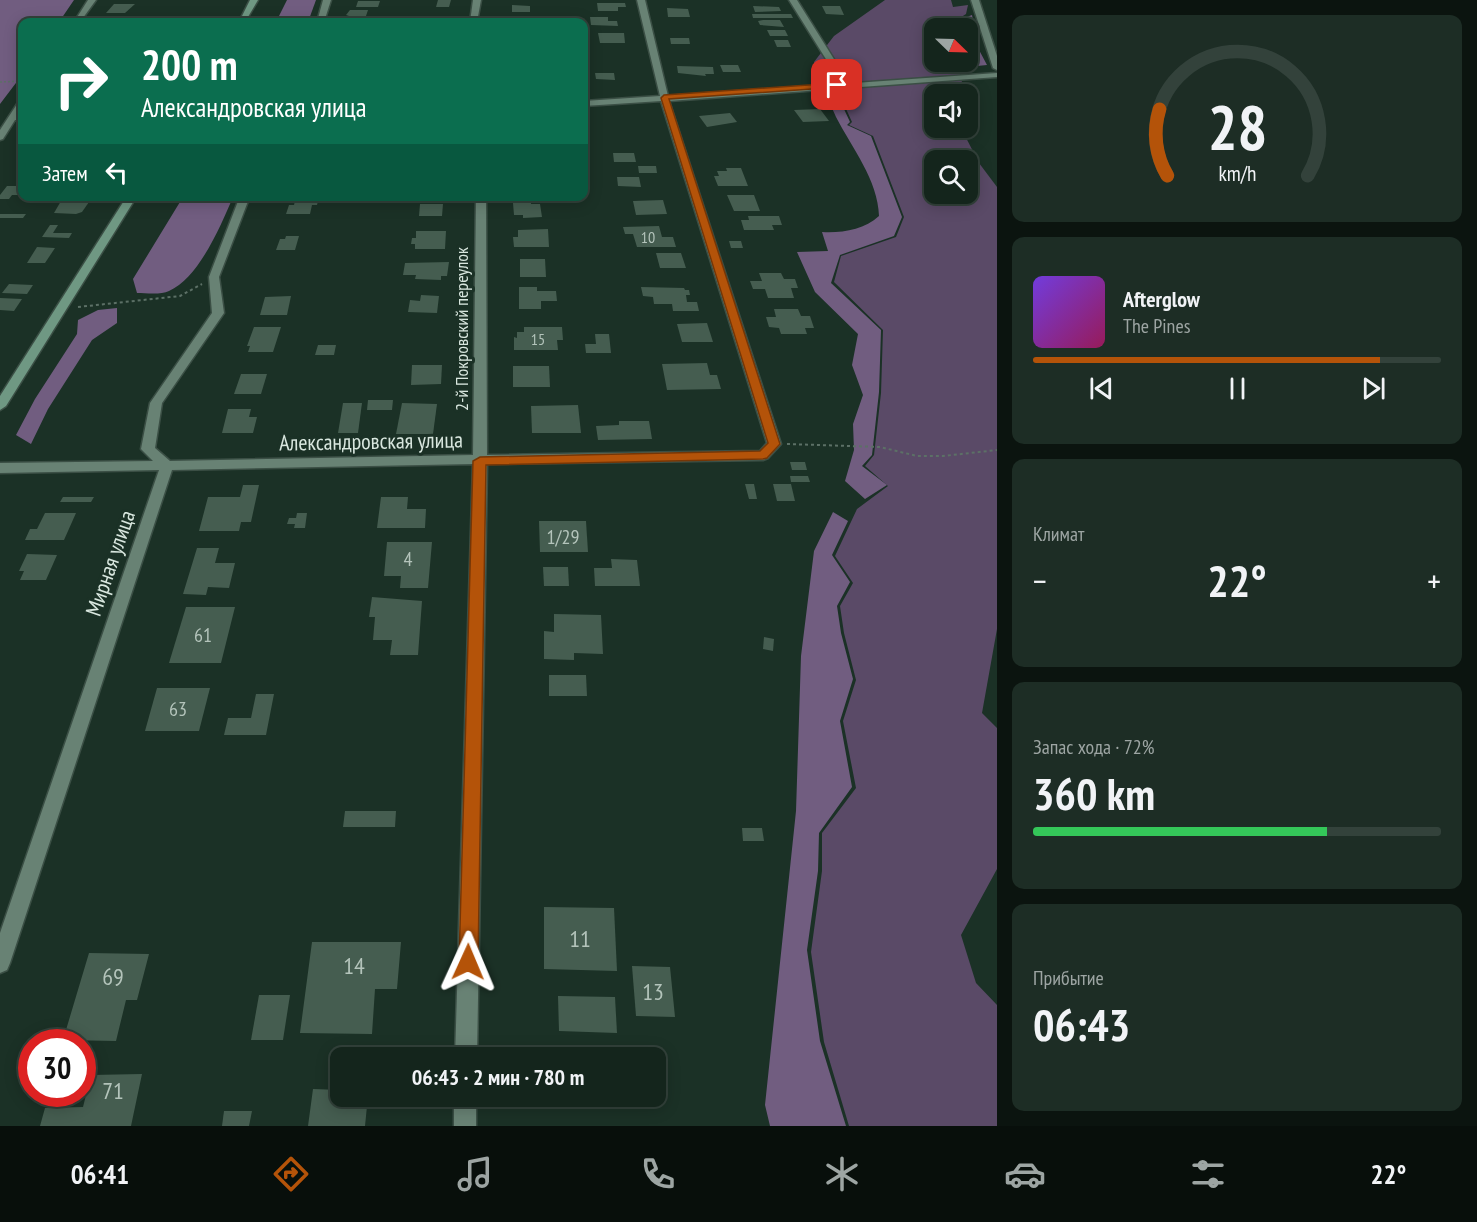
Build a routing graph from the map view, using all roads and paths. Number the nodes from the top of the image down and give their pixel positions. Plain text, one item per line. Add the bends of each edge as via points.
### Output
1 (92, 0) edge
2 (254, 0) edge
3 (327, 0) edge
4 (477, 0) edge
5 (641, 0) edge
6 (793, 0) edge
7 (975, 0) edge
8 (79, 18) edge
9 (244, 18) edge
10 (321, 18) edge
11 (475, 18) edge
12 (997, 68) edge
13 (997, 75) edge
14 (0, 81) edge
15 (18, 81) edge
16 (819, 87) junction
17 (664, 98) junction
18 (588, 104) edge
19 (18, 109) edge
20 (12, 118) junction
21 (18, 118) edge
22 (0, 137) edge
23 (129, 201) edge
24 (243, 201) edge
25 (481, 201) edge
26 (214, 277) junction
27 (64, 307) junction
28 (0, 406) edge
29 (774, 444) junction
30 (997, 450) edge
31 (480, 461) junction
32 (167, 465) junction
33 (0, 468) edge
34 (0, 963) edge
35 (466, 1047) edge
36 (465, 1107) edge
37 (465, 1126) edge

1 - 8 street
2 - 9 street
3 - 10 street
4 - 11 street
5 - 17 street
6 - 16 street via 838,72 831,80 818,83
7 - 12 street
13 - 16 street
14 - 15 path
16 - 17 street
17 - 18 street
17 - 29 street
19 - 20 street
20 - 21 lane
20 - 22 street
23 - 27 street
24 - 26 street
25 - 31 street, 2-й Покровский переулок
26 - 27 path via 180,296 87,308
26 - 32 street via 218,314 156,403 148,449
27 - 28 street
29 - 30 path via 880,447 917,456
29 - 31 street, Александровская улица via 763,455
31 - 32 street, Александровская улица
31 - 35 street, 2-й Покровский переулок
32 - 33 street, Александровская улица
32 - 34 street, Мирная улица
36 - 37 street

